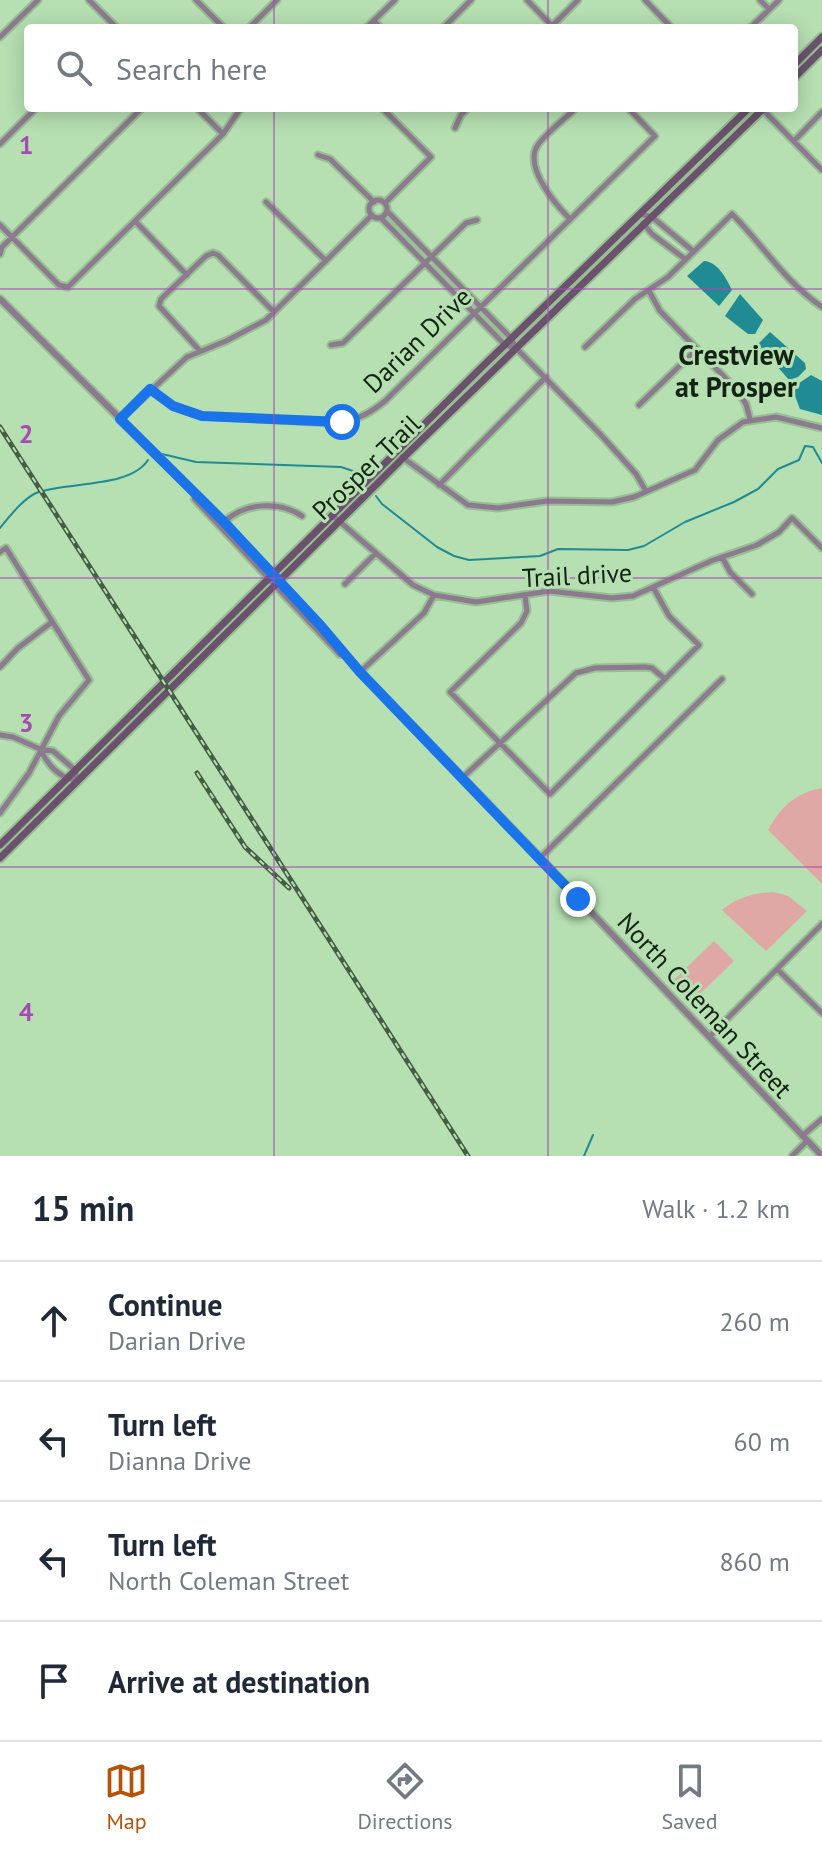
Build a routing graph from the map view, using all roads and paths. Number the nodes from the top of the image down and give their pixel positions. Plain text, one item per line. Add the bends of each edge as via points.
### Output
1 (38, 0) edge
2 (89, 0) edge
3 (196, 0) edge
4 (277, 0) edge
5 (395, 0) edge
6 (471, 0) edge
7 (527, 0) edge
8 (578, 0) edge
9 (645, 0) edge
10 (760, 0) edge
11 (779, 0) edge
12 (769, 9) junction
13 (374, 21) junction
14 (112, 24) edge
15 (220, 24) edge
16 (253, 24) edge
17 (371, 24) edge
18 (377, 24) edge
19 (447, 24) edge
20 (549, 24) edge
21 (555, 24) edge
22 (668, 24) edge
23 (754, 24) edge
24 (0, 37) edge
25 (822, 37) edge
26 (822, 50) edge
27 (798, 61) edge
28 (798, 74) edge
29 (32, 112) edge
30 (138, 112) edge
31 (201, 112) edge
32 (238, 112) edge
33 (386, 112) edge
34 (464, 112) edge
35 (572, 112) edge
36 (632, 112) edge
37 (745, 112) edge
38 (759, 112) edge
39 (765, 112) edge
40 (822, 112) edge
41 (455, 128) dead end
42 (223, 134) junction
43 (794, 141) junction
44 (0, 144) edge
45 (318, 155) dead end
46 (822, 170) edge
47 (266, 202) dead end
48 (374, 202) junction
49 (385, 203) junction
50 (387, 211) junction
51 (640, 214) junction
52 (372, 215) junction
53 (652, 217) junction
54 (381, 218) junction
55 (570, 219) junction
56 (477, 220) dead end
57 (135, 221) junction
58 (0, 225) edge
59 (644, 225) junction
60 (13, 237) junction
61 (678, 238) junction
62 (671, 248) junction
63 (1, 250) edge
64 (693, 251) junction
65 (431, 257) junction
66 (685, 259) junction
67 (326, 261) junction
68 (426, 262) junction
69 (187, 275) junction
70 (649, 291) junction
71 (0, 299) edge
72 (481, 307) junction
73 (822, 307) edge
74 (274, 312) junction
75 (475, 313) junction
76 (508, 341) junction
77 (331, 345) dead end
78 (585, 347) dead end
79 (516, 348) junction
80 (697, 349) junction
81 (200, 351) junction
82 (546, 377) junction
83 (150, 389) junction
84 (639, 405) dead end
85 (120, 419) junction
86 (750, 419) junction
87 (822, 428) edge
88 (397, 451) junction
89 (403, 458) junction
90 (439, 485) junction
91 (646, 491) junction
92 (191, 492) junction
93 (332, 515) junction
94 (302, 516) dead end
95 (339, 521) junction
96 (224, 522) junction
97 (822, 548) edge
98 (0, 552) edge
99 (376, 553) junction
100 (722, 557) junction
101 (274, 579) junction
102 (345, 584) dead end
103 (653, 587) junction
104 (752, 594) dead end
105 (434, 595) junction
106 (525, 596) junction
107 (52, 622) junction
108 (0, 667) edge
109 (360, 672) junction
110 (665, 679) junction
111 (722, 679) dead end
112 (0, 735) edge
113 (500, 743) junction
114 (40, 749) junction
115 (75, 770) junction
116 (462, 778) junction
117 (65, 779) junction
118 (77, 780) junction
119 (0, 813) edge
120 (0, 845) edge
121 (0, 858) edge
122 (540, 858) junction
123 (822, 924) edge
124 (777, 969) junction
125 (821, 1014) edge
126 (708, 1038) junction
127 (822, 1119) edge
128 (804, 1139) junction
129 (792, 1156) edge
130 (822, 1156) edge

1 - 24 street
2 - 14 street
3 - 15 street
4 - 16 street
5 - 13 street
6 - 19 street
7 - 20 street
8 - 21 street
9 - 22 street
10 - 12 street
11 - 12 street
12 - 23 street
13 - 17 street
13 - 18 street
25 - 27 main road
26 - 28 main road
29 - 44 street
30 - 60 street
31 - 42 street
32 - 42 street
33 - 49 street via 431,157
34 - 41 street
35 - 55 street via 536,149 535,162 553,202
36 - 55 street, Darian Drive via 655,136
37 - 51 main road, Prosper Trail
38 - 53 main road, Prosper Trail
39 - 43 street
40 - 43 street
42 - 57 street
43 - 46 street
45 - 48 street via 330,159
47 - 67 street
48 - 49 street
48 - 52 street
49 - 50 street
50 - 54 street
50 - 65 street
51 - 53 street
51 - 59 street
51 - 76 main road, Prosper Trail
52 - 54 street
52 - 67 street
53 - 59 main road, Prosper Trail
53 - 61 street
54 - 68 street
55 - 72 street, Darian Drive
56 - 65 street via 466,223
57 - 60 street via 65,288
57 - 69 street
58 - 60 street
59 - 62 street
59 - 79 main road, Prosper Trail
60 - 63 street
61 - 62 street
61 - 64 street
62 - 66 street
64 - 66 street
64 - 73 street via 732,214 795,286
65 - 68 street
65 - 72 street
66 - 70 street
67 - 74 street
68 - 75 street
68 - 77 street via 343,343
69 - 74 street via 213,253
69 - 81 street via 159,306
70 - 78 street
70 - 80 street via 660,311
71 - 85 street, North Coleman Street
72 - 75 street, Darian Drive
72 - 76 street
74 - 81 street via 253,328
75 - 76 street
75 - 83 street, Darian Drive via 385,401 351,420 202,416 173,406
76 - 79 street
76 - 88 main road, Prosper Trail
79 - 82 street
79 - 89 main road, Prosper Trail
80 - 84 street
80 - 86 street via 736,389
81 - 83 street
82 - 90 street
82 - 91 street
83 - 85 street
85 - 92 street, North Coleman Street
86 - 87 street via 785,418
86 - 91 street via 724,433 695,470
88 - 89 street
88 - 93 main road, Prosper Trail
89 - 90 street
89 - 95 main road, Prosper Trail
90 - 91 street via 468,505 498,508 557,500 612,502
92 - 96 street, North Coleman Street
92 - 101 street, North Coleman Street
93 - 95 street, Trail drive
93 - 101 main road, Prosper Trail
94 - 96 street via 289,509 251,507
95 - 99 street, Trail drive
95 - 101 main road, Prosper Trail
96 - 101 street, North Coleman Street
97 - 100 street, Trail drive via 792,518 757,545
98 - 107 street via 6,548
99 - 102 street
99 - 105 street, Trail drive via 400,576
100 - 103 street, Trail drive
100 - 104 street
101 - 109 street, North Coleman Street
101 - 115 main road, Prosper Trail
101 - 118 main road, Prosper Trail
103 - 106 street, Trail drive via 612,598 549,591
103 - 110 street via 669,616 699,645
105 - 106 street, Trail drive via 476,602
105 - 109 street via 424,613
106 - 113 street via 527,611 521,623 450,692
107 - 108 street
107 - 114 street via 89,680
109 - 116 street, North Coleman Street
110 - 113 street via 645,667 576,673
110 - 113 street via 550,794
111 - 122 street
112 - 114 street
113 - 116 street
114 - 115 street via 53,751
114 - 117 street
114 - 119 street
115 - 117 main road, Prosper Trail
115 - 118 street
116 - 122 street, North Coleman Street
117 - 118 street
117 - 120 main road, Prosper Trail
118 - 121 main road, Prosper Trail
122 - 126 street, North Coleman Street
123 - 124 street
124 - 125 street
124 - 126 street
126 - 128 street, North Coleman Street
127 - 128 street
128 - 129 street
128 - 130 street, North Coleman Street

